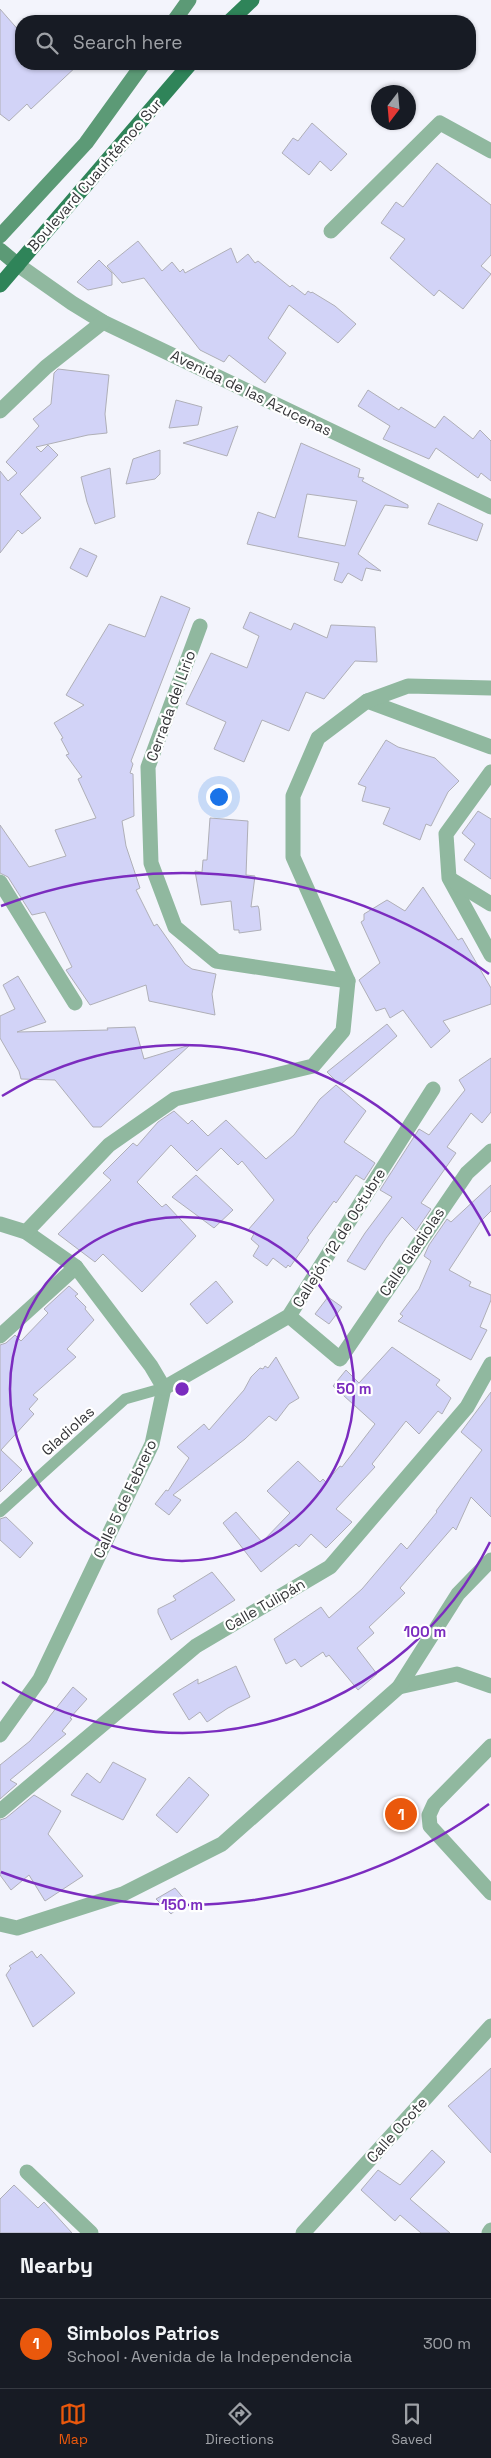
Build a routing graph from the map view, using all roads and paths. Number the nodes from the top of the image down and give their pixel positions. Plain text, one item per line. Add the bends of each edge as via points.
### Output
1 (189, 0) edge
2 (252, 0) edge
3 (178, 15) edge
4 (236, 15) edge
5 (139, 70) edge
6 (185, 70) edge
7 (491, 151) edge
8 (331, 231) dead end
9 (0, 236) edge
10 (0, 250) edge
11 (18, 265) junction
12 (0, 285) edge
13 (103, 322) junction
14 (0, 411) edge
15 (491, 507) edge
16 (200, 626) dead end
17 (491, 688) edge
18 (367, 701) junction
19 (491, 747) edge
20 (491, 772) edge
21 (448, 878) junction
22 (0, 882) edge
23 (491, 904) edge
24 (491, 955) edge
25 (348, 981) junction
26 (75, 1003) dead end
27 (433, 1089) dead end
28 (491, 1152) edge
29 (0, 1224) edge
30 (26, 1232) junction
31 (76, 1266) junction
32 (289, 1316) junction
33 (0, 1336) edge
34 (491, 1364) edge
35 (164, 1388) junction
36 (0, 1512) edge
37 (491, 1560) edge
38 (491, 1686) edge
39 (399, 1687) junction
40 (0, 1735) edge
41 (491, 1746) edge
42 (0, 1811) edge
43 (491, 1893) edge
44 (0, 1924) edge
45 (491, 2026) edge
46 (27, 2172) dead end
47 (491, 2230) edge
48 (91, 2233) edge
49 (303, 2233) edge
50 (489, 2233) edge

1 - 3 street
2 - 4 main road
5 - 9 street via 86,142
6 - 11 main road, Boulevard Cuauhtémoc Sur
7 - 8 street via 440,123
10 - 11 street
11 - 12 main road, Boulevard Cuauhtémoc Sur
11 - 13 street, Avenida de las Azucenas
13 - 14 street via 46,367
13 - 15 street, Avenida de las Azucenas
16 - 25 street, Cerrada del Lirio via 148,766 151,864 175,928 216,961
17 - 18 street via 408,686
18 - 19 street
18 - 25 street via 318,738 293,796 292,857
20 - 21 street via 446,834
21 - 23 street
21 - 24 street
22 - 26 street
25 - 30 street via 343,1031 313,1066 175,1099 109,1145
27 - 32 street, Callejón 12 de Octubre
28 - 32 street, Calle Gladiolas via 467,1173 340,1359
29 - 30 street
30 - 31 street
31 - 33 street
31 - 35 street
32 - 35 street, Callejón 12 de Octubre
34 - 42 street, Calle Tulipán via 467,1407 330,1567 196,1646
35 - 36 lane, Gladiolas via 125,1399
35 - 40 street, Calle 5 de Febrero via 152,1444 40,1679
37 - 39 street via 458,1594
38 - 39 street via 457,1674
39 - 44 street via 222,1844 123,1894 17,1928
41 - 43 street via 434,1804 429,1815 430,1826
45 - 49 street, Calle Ocote
46 - 48 street
47 - 50 street

